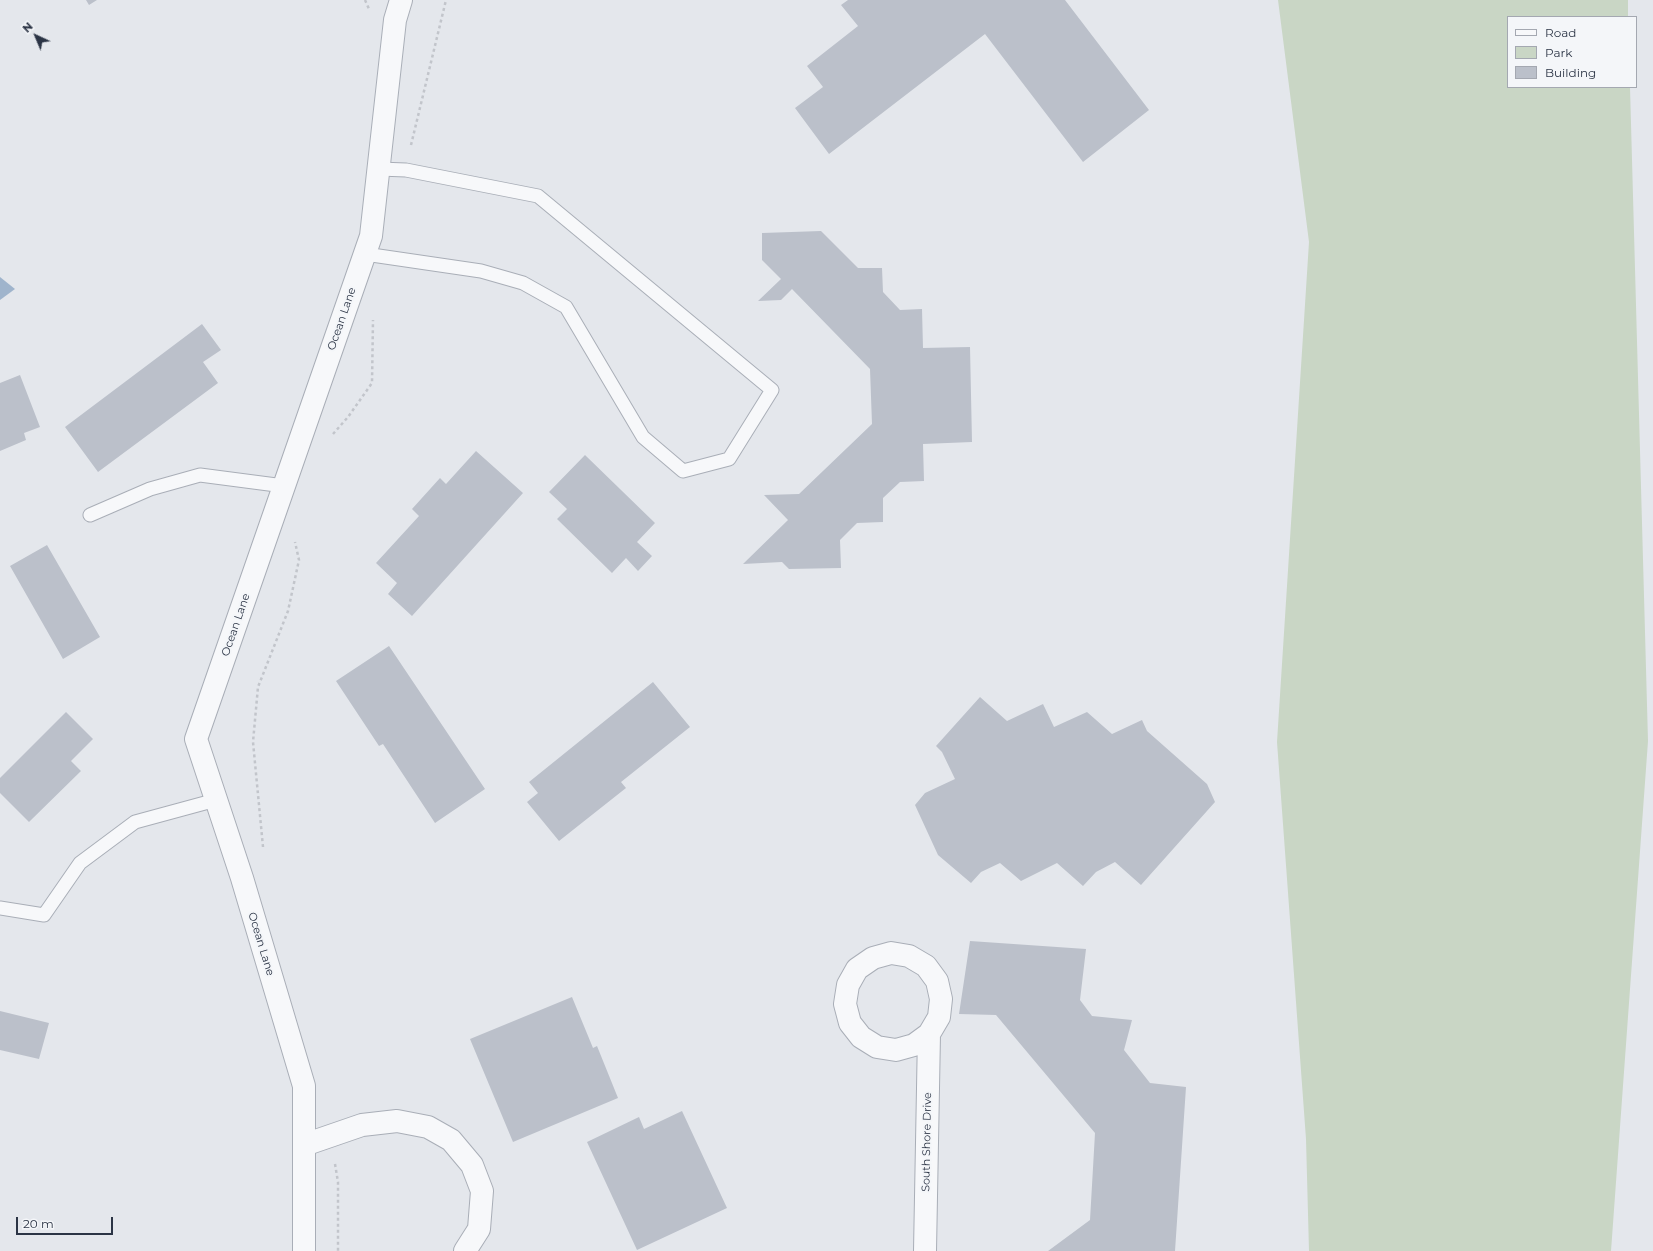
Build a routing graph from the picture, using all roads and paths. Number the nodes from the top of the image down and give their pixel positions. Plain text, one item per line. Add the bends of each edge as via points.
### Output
1 (401, 0) edge
2 (446, 0) edge
3 (379, 169) junction
4 (406, 170) junction
5 (365, 254) junction
6 (373, 313) dead end
7 (332, 436) dead end
8 (284, 486) junction
9 (90, 515) dead end
10 (294, 538) dead end
11 (216, 800) junction
12 (264, 848) dead end
13 (0, 908) edge
14 (929, 1034) junction
15 (332, 1136) junction
16 (304, 1145) junction
17 (304, 1251) edge
18 (338, 1251) edge
19 (465, 1251) edge
20 (925, 1251) edge

1 - 3 street, Ocean Lane via 395,20
2 - 4 path
3 - 4 lane
3 - 5 street, Ocean Lane via 371,236
4 - 5 lane via 538,196 772,390 728,459 683,471 643,437 566,307 523,283 481,271
5 - 8 street, Ocean Lane
6 - 7 path via 372,383
8 - 9 lane via 200,475 150,489
8 - 11 street, Ocean Lane via 196,739
10 - 12 path via 299,560 288,611 258,687 254,742
11 - 13 lane via 135,822 80,863 44,915
11 - 16 street, Ocean Lane via 304,1086
14 - 14 street, South Shore Drive via 939,1017 941,999 937,981 926,966 909,956 891,954 873,958 857,970 848,985 845,1004 850,1023 861,1037 877,1047 896,1050 914,1045
14 - 20 street, South Shore Drive
15 - 16 street
15 - 18 path via 338,1182
15 - 19 street via 362,1126 398,1121 428,1127 451,1140 472,1165 482,1191 479,1229
16 - 17 street, Ocean Lane

